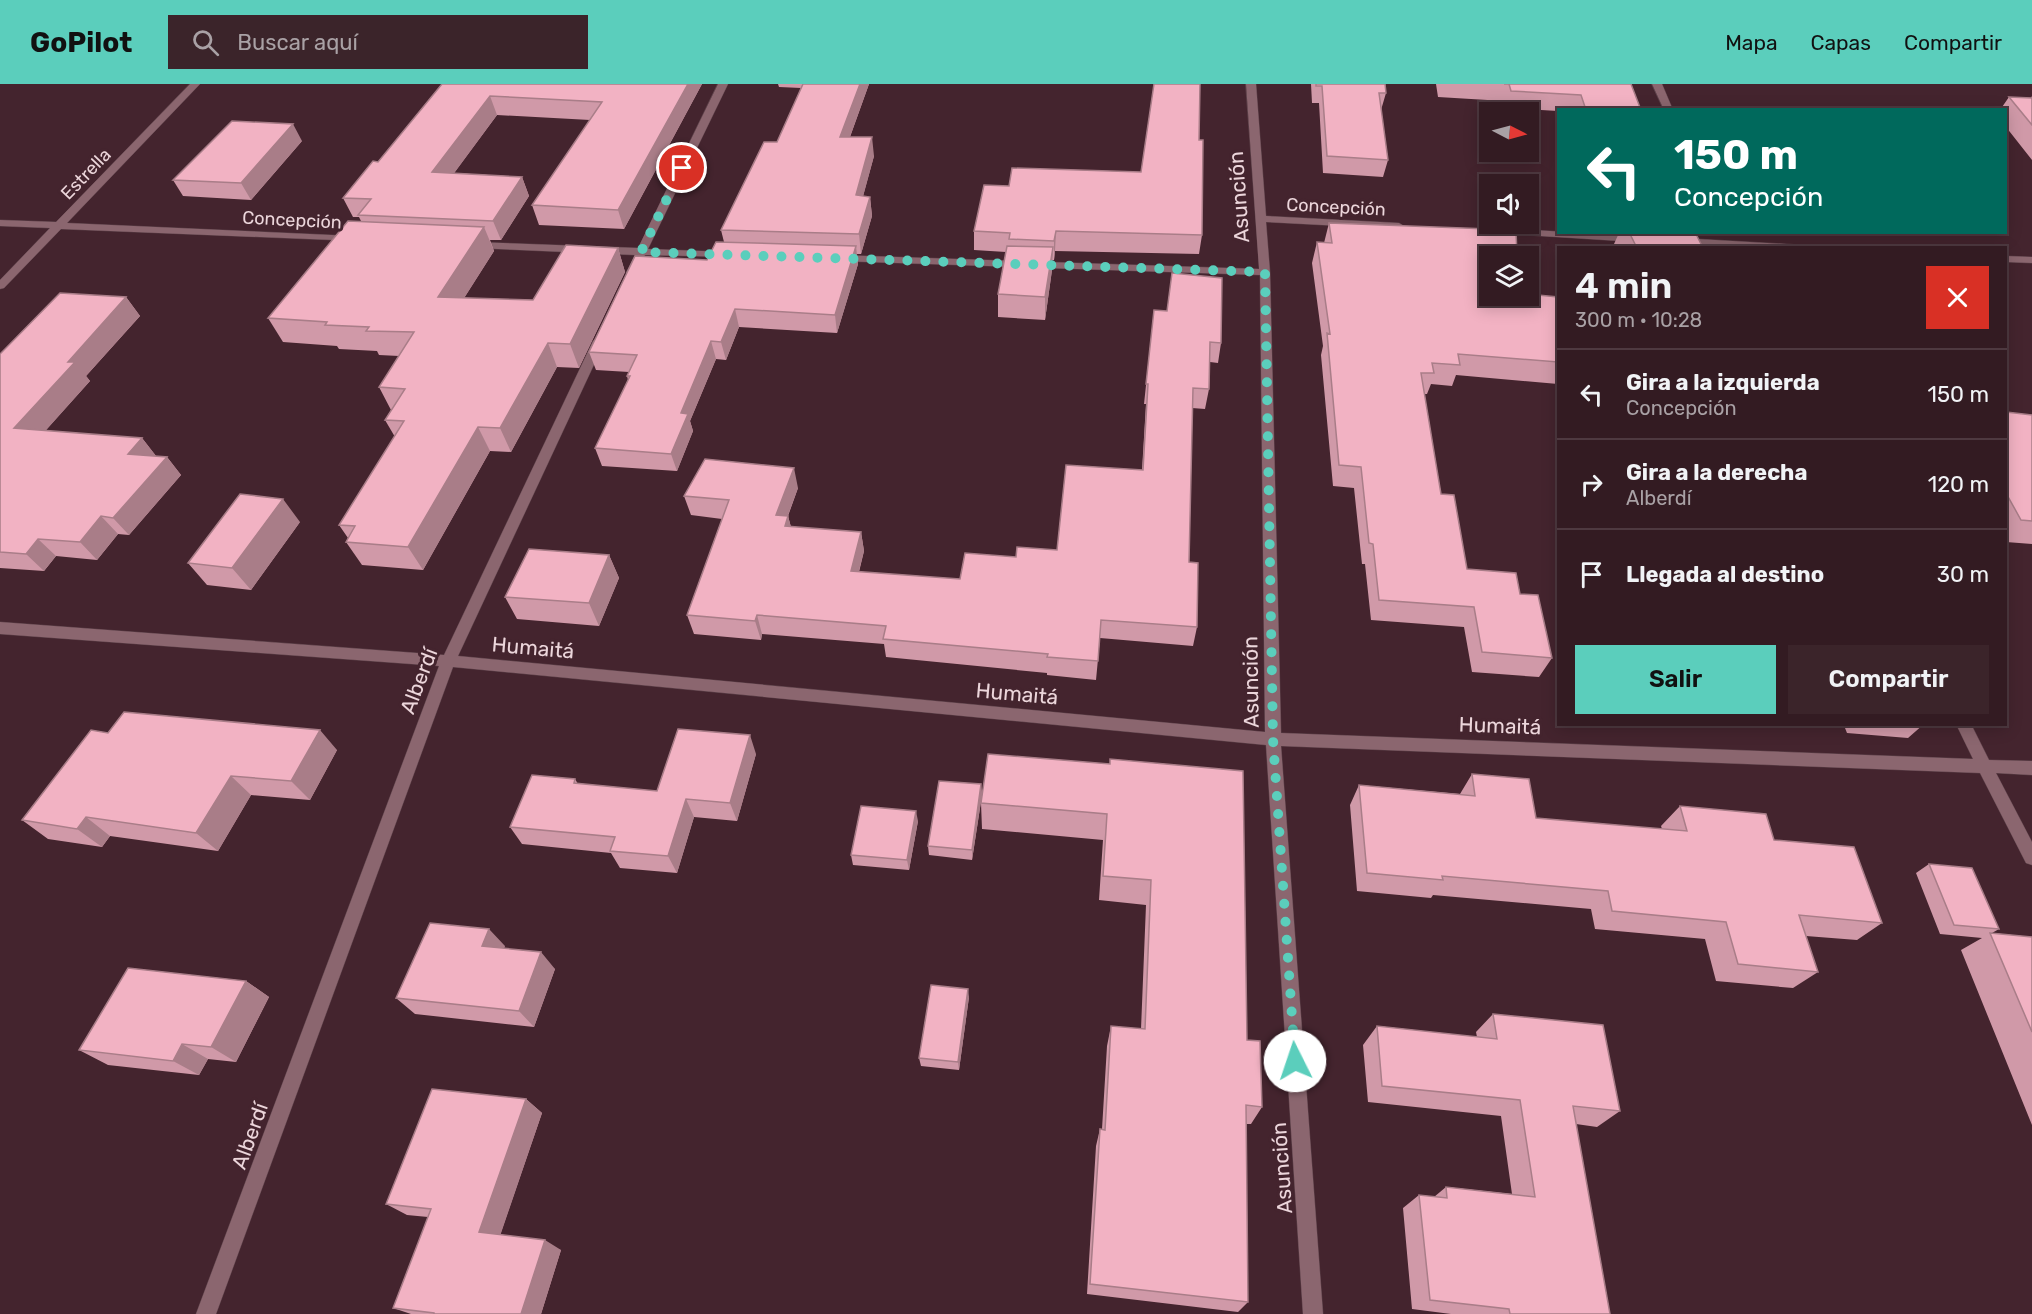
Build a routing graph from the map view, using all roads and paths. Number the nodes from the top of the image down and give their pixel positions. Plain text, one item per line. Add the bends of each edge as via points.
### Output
1 (195, 84) edge
2 (723, 84) edge
3 (1251, 84) edge
4 (1657, 84) edge
5 (1668, 108) edge
6 (1263, 219) junction
7 (0, 223) edge
8 (59, 226) junction
9 (1406, 227) edge
10 (1539, 234) edge
11 (1644, 239) edge
12 (368, 240) edge
13 (1668, 240) edge
14 (463, 244) edge
15 (1729, 245) edge
16 (1754, 246) edge
17 (641, 252) junction
18 (736, 255) edge
19 (819, 258) edge
20 (2007, 259) edge
21 (2032, 260) edge
22 (1265, 272) junction
23 (626, 285) edge
24 (0, 286) edge
25 (605, 328) edge
26 (0, 628) edge
27 (448, 661) junction
28 (1964, 726) edge
29 (1273, 739) junction
30 (1982, 765) junction
31 (2032, 768) edge
32 (2032, 858) edge
33 (206, 1314) edge
34 (1313, 1314) edge

1 - 8 street, Estrella
2 - 17 street
3 - 6 street, Asunción
4 - 5 street
6 - 9 street, Concepción
6 - 22 street, Asunción
7 - 8 street, Concepción
8 - 12 street, Concepción
8 - 24 street, Estrella
10 - 11 street
13 - 15 street
14 - 17 street
15 - 16 street
17 - 18 street
17 - 23 street
19 - 22 street
20 - 21 street
22 - 29 street, Asunción
25 - 27 street, Alberdí
26 - 27 street, Humaitá
27 - 29 street, Humaitá
27 - 33 street, Alberdí
28 - 30 street
29 - 30 street, Humaitá
29 - 34 street, Asunción
30 - 31 street, Humaitá
30 - 32 street

